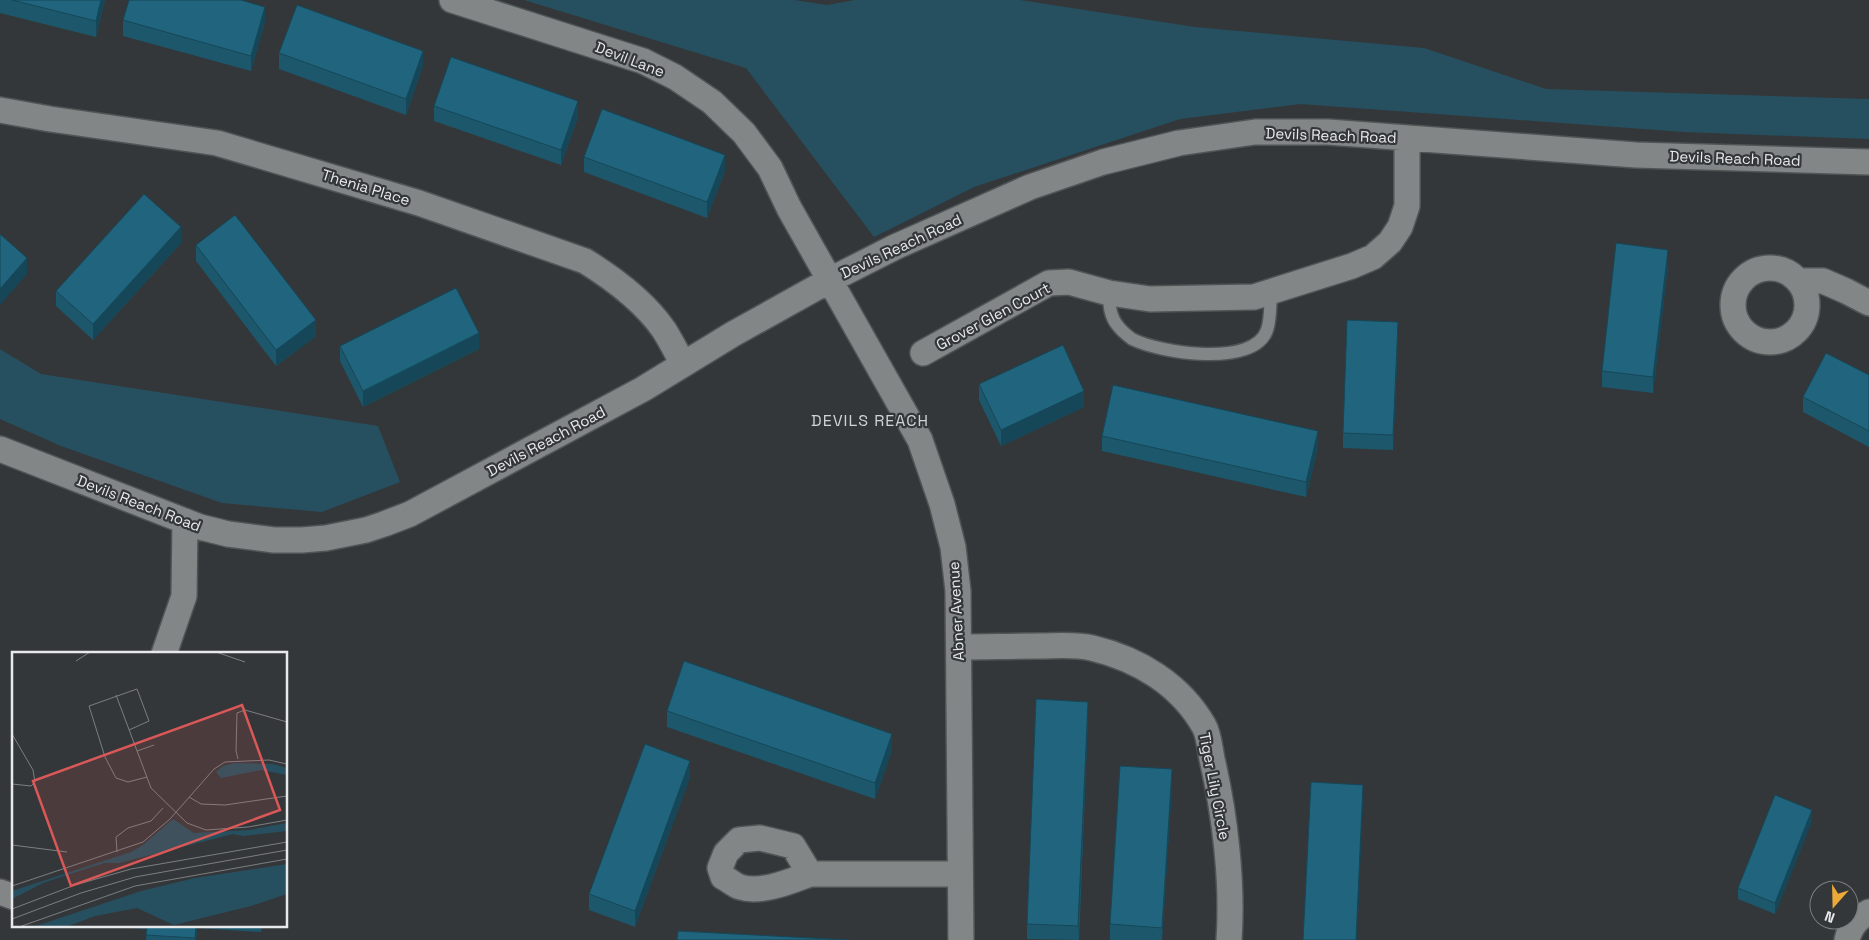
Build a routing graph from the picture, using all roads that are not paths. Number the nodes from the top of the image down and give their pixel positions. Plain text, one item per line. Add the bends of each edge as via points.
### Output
1 (452, 0) edge
2 (0, 110) edge
3 (1407, 138) junction
4 (1869, 162) edge
5 (830, 280) junction
6 (1799, 282) dead end
7 (1271, 292) junction
8 (1109, 294) junction
9 (1869, 304) edge
10 (923, 353) dead end
11 (683, 364) junction
12 (0, 449) edge
13 (186, 522) junction
14 (959, 647) junction
15 (165, 652) edge
16 (810, 874) dead end
17 (960, 874) junction
18 (0, 892) edge
19 (12, 896) edge
20 (1869, 912) edge
21 (961, 940) edge
22 (1229, 940) edge
23 (1847, 940) edge

1 - 5 street, Devil Lane via 644,61 676,77 712,102 744,133 770,168
2 - 11 street, Thenia Place via 217,143 419,203 585,261 637,299 663,329
3 - 4 street, Devils Reach Road via 1636,155
3 - 5 street, Devils Reach Road via 1328,132 1255,132 1178,143 1103,162 1030,187 895,247
3 - 7 street, Grover Glen Court via 1407,206 1400,227 1390,242 1373,257 1359,263
5 - 11 street, Devils Reach Road
5 - 14 street, Abner Avenue via 920,440 940,494 953,547
6 - 9 street via 1823,282 1837,286
7 - 8 street, Grover Glen Court via 1254,297 1150,299
7 - 8 lane via 1267,330 1256,344 1238,352 1198,354 1155,347 1131,338 1117,326
8 - 10 street, Grover Glen Court via 1069,282 1049,283
11 - 13 street, Devils Reach Road via 634,394 410,514 366,530 326,538 274,540 228,534
12 - 13 street, Devils Reach Road
13 - 15 street via 184,596
14 - 17 street, Abner Avenue
14 - 22 street, Tiger Lily Circle via 1090,648 1123,657 1159,676 1185,700 1205,728 1218,783 1226,839
16 - 17 street
17 - 21 street, Abner Avenue
18 - 19 street
20 - 23 street via 1861,916

